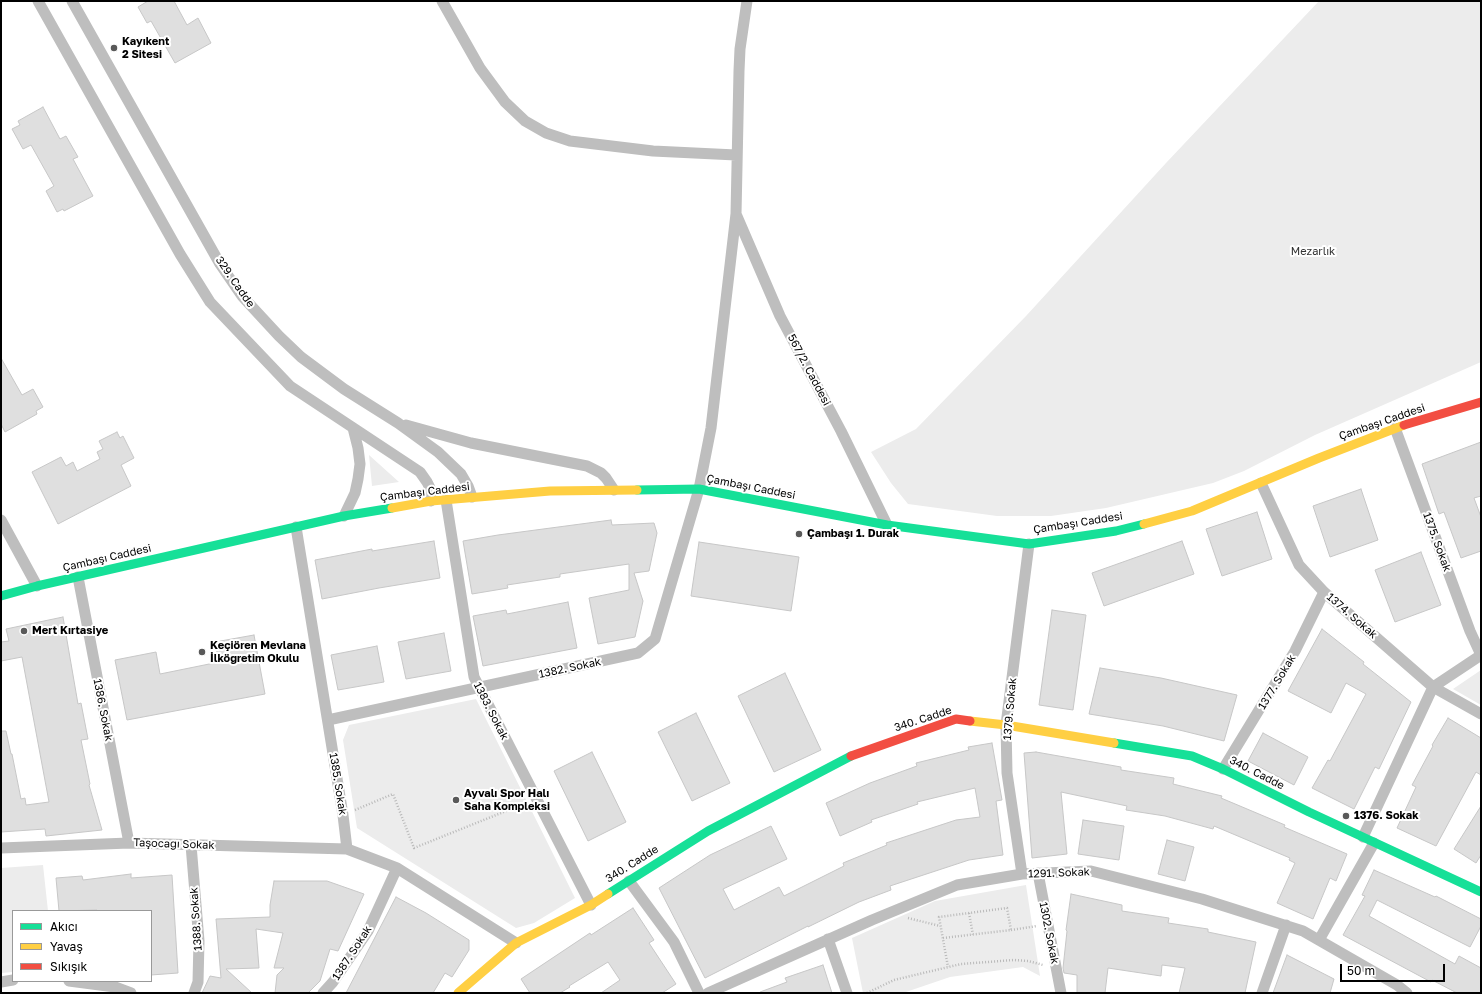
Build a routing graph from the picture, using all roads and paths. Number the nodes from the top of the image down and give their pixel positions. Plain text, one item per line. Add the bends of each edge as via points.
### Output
1 (38, 1) edge
2 (72, 1) edge
3 (442, 1) edge
4 (747, 1) edge
5 (736, 155) junction
6 (736, 214) junction
7 (1481, 402) edge
8 (398, 422) junction
9 (353, 428) junction
10 (1395, 428) junction
11 (1262, 483) junction
12 (698, 489) junction
13 (614, 490) junction
14 (472, 497) junction
15 (446, 500) junction
16 (431, 501) junction
17 (344, 516) junction
18 (1, 520) edge
19 (887, 525) junction
20 (296, 527) junction
21 (1029, 544) junction
22 (78, 577) junction
23 (37, 586) junction
24 (1324, 592) junction
25 (1, 596) edge
26 (1481, 655) edge
27 (1433, 687) junction
28 (479, 688) junction
29 (1481, 714) edge
30 (328, 720) junction
31 (1006, 724) junction
32 (1223, 769) junction
33 (516, 806) dead end
34 (343, 815) junction
35 (1363, 837) junction
36 (129, 843) junction
37 (1374, 843) junction
38 (191, 845) junction
39 (1, 848) edge
40 (347, 849) junction
41 (397, 868) junction
42 (1038, 873) junction
43 (1022, 874) junction
44 (629, 881) junction
45 (1481, 892) edge
46 (591, 905) junction
47 (969, 913) junction
48 (886, 914) junction
49 (1048, 925) junction
50 (1286, 925) junction
51 (940, 926) junction
52 (1011, 930) junction
53 (973, 935) junction
54 (942, 938) junction
55 (828, 939) junction
56 (1319, 940) junction
57 (516, 943) junction
58 (948, 967) junction
59 (1056, 969) junction
60 (12, 980) edge
61 (1, 982) edge
62 (76, 982) edge
63 (132, 993) edge
64 (194, 993) edge
65 (323, 993) edge
66 (458, 993) edge
67 (699, 993) edge
68 (708, 993) edge
69 (847, 993) edge
70 (867, 993) edge
71 (1061, 993) edge
72 (1262, 993) edge
73 (1407, 993) edge

1 - 9 street via 180,254 210,302 290,386
2 - 8 street, 329. Cadde via 220,264 242,296 301,357 344,389
3 - 5 street via 480,68 504,102 525,121 546,133 570,141 653,151
4 - 5 street, 1382. Sokak via 740,57
5 - 6 street, 1382. Sokak
6 - 12 street, 1382. Sokak via 711,428
6 - 19 street, 567/2. Caddesi via 780,316
7 - 10 main road, Çambaşı Caddesi
8 - 13 street via 471,443 587,466 601,473
8 - 14 street, 329. Cadde via 452,464 461,474
9 - 16 street via 420,472 430,488
9 - 17 street via 360,464 355,493
10 - 11 main road, Çambaşı Caddesi
10 - 26 street, 1375. Sokak
11 - 21 main road, Çambaşı Caddesi via 1192,511 1116,531
11 - 24 street, 1374. Sokak via 1299,566
12 - 13 main road, Çambaşı Caddesi
12 - 19 main road, Çambaşı Caddesi
12 - 28 street, 1382. Sokak via 655,639 638,653
13 - 14 main road, Çambaşı Caddesi via 550,491
14 - 15 main road, Çambaşı Caddesi
15 - 16 main road, Çambaşı Caddesi
15 - 28 street, 1383. Sokak via 474,677
16 - 17 main road, Çambaşı Caddesi
17 - 20 main road, Çambaşı Caddesi
18 - 23 street
19 - 21 main road, Çambaşı Caddesi
20 - 22 main road, Çambaşı Caddesi
20 - 30 street, 1385. Sokak
21 - 31 street, 1379. Sokak
22 - 23 main road, Çambaşı Caddesi
22 - 36 street, 1386. Sokak
23 - 25 main road, Çambaşı Caddesi
24 - 27 street, 1374. Sokak
24 - 32 street, 1377. Sokak via 1295,652
26 - 27 street
27 - 29 street, 1374. Sokak
27 - 35 street
28 - 30 street, 1382. Sokak
28 - 46 street, 1383. Sokak
30 - 34 street, 1385. Sokak
31 - 32 main road, 340. Cadde via 1192,756
31 - 43 street, 1379. Sokak via 1007,773
31 - 44 main road, 340. Cadde via 956,719 854,754 708,831
32 - 35 main road, 340. Cadde
33 - 34 path via 414,848 393,794
34 - 40 street, 1385. Sokak
35 - 37 main road, 340. Cadde
36 - 38 street, Taşocağı Sokak
36 - 39 street, Taşocağı Sokak
37 - 45 main road, 340. Cadde
37 - 56 street
38 - 40 street, Taşocağı Sokak
38 - 64 street, 1388. Sokak via 199,940 198,982
40 - 41 street
41 - 57 street
41 - 65 street, 1387. Sokak via 368,931
42 - 43 street, 1291. Sokak
42 - 49 street, 1302. Sokak
42 - 50 street, 1291. Sokak via 1091,871 1202,899
43 - 48 street, 1291. Sokak via 957,885
44 - 46 main road, 340. Cadde
44 - 67 street via 674,942
46 - 57 main road, 340. Cadde
47 - 51 path via 939,917
47 - 52 path via 1007,908
47 - 53 path
48 - 51 path
48 - 55 street, 1291. Sokak
49 - 52 path
49 - 59 street, 1302. Sokak
50 - 56 street, 1291. Sokak
50 - 72 street
51 - 54 path
52 - 53 path
53 - 54 path
54 - 58 path
55 - 68 street, 1291. Sokak
55 - 69 street
56 - 73 street, 1291. Sokak via 1397,984
57 - 66 main road, 340. Cadde
58 - 59 path via 1014,960
58 - 70 path via 894,980
59 - 71 street, 1302. Sokak
60 - 61 street
62 - 63 street

